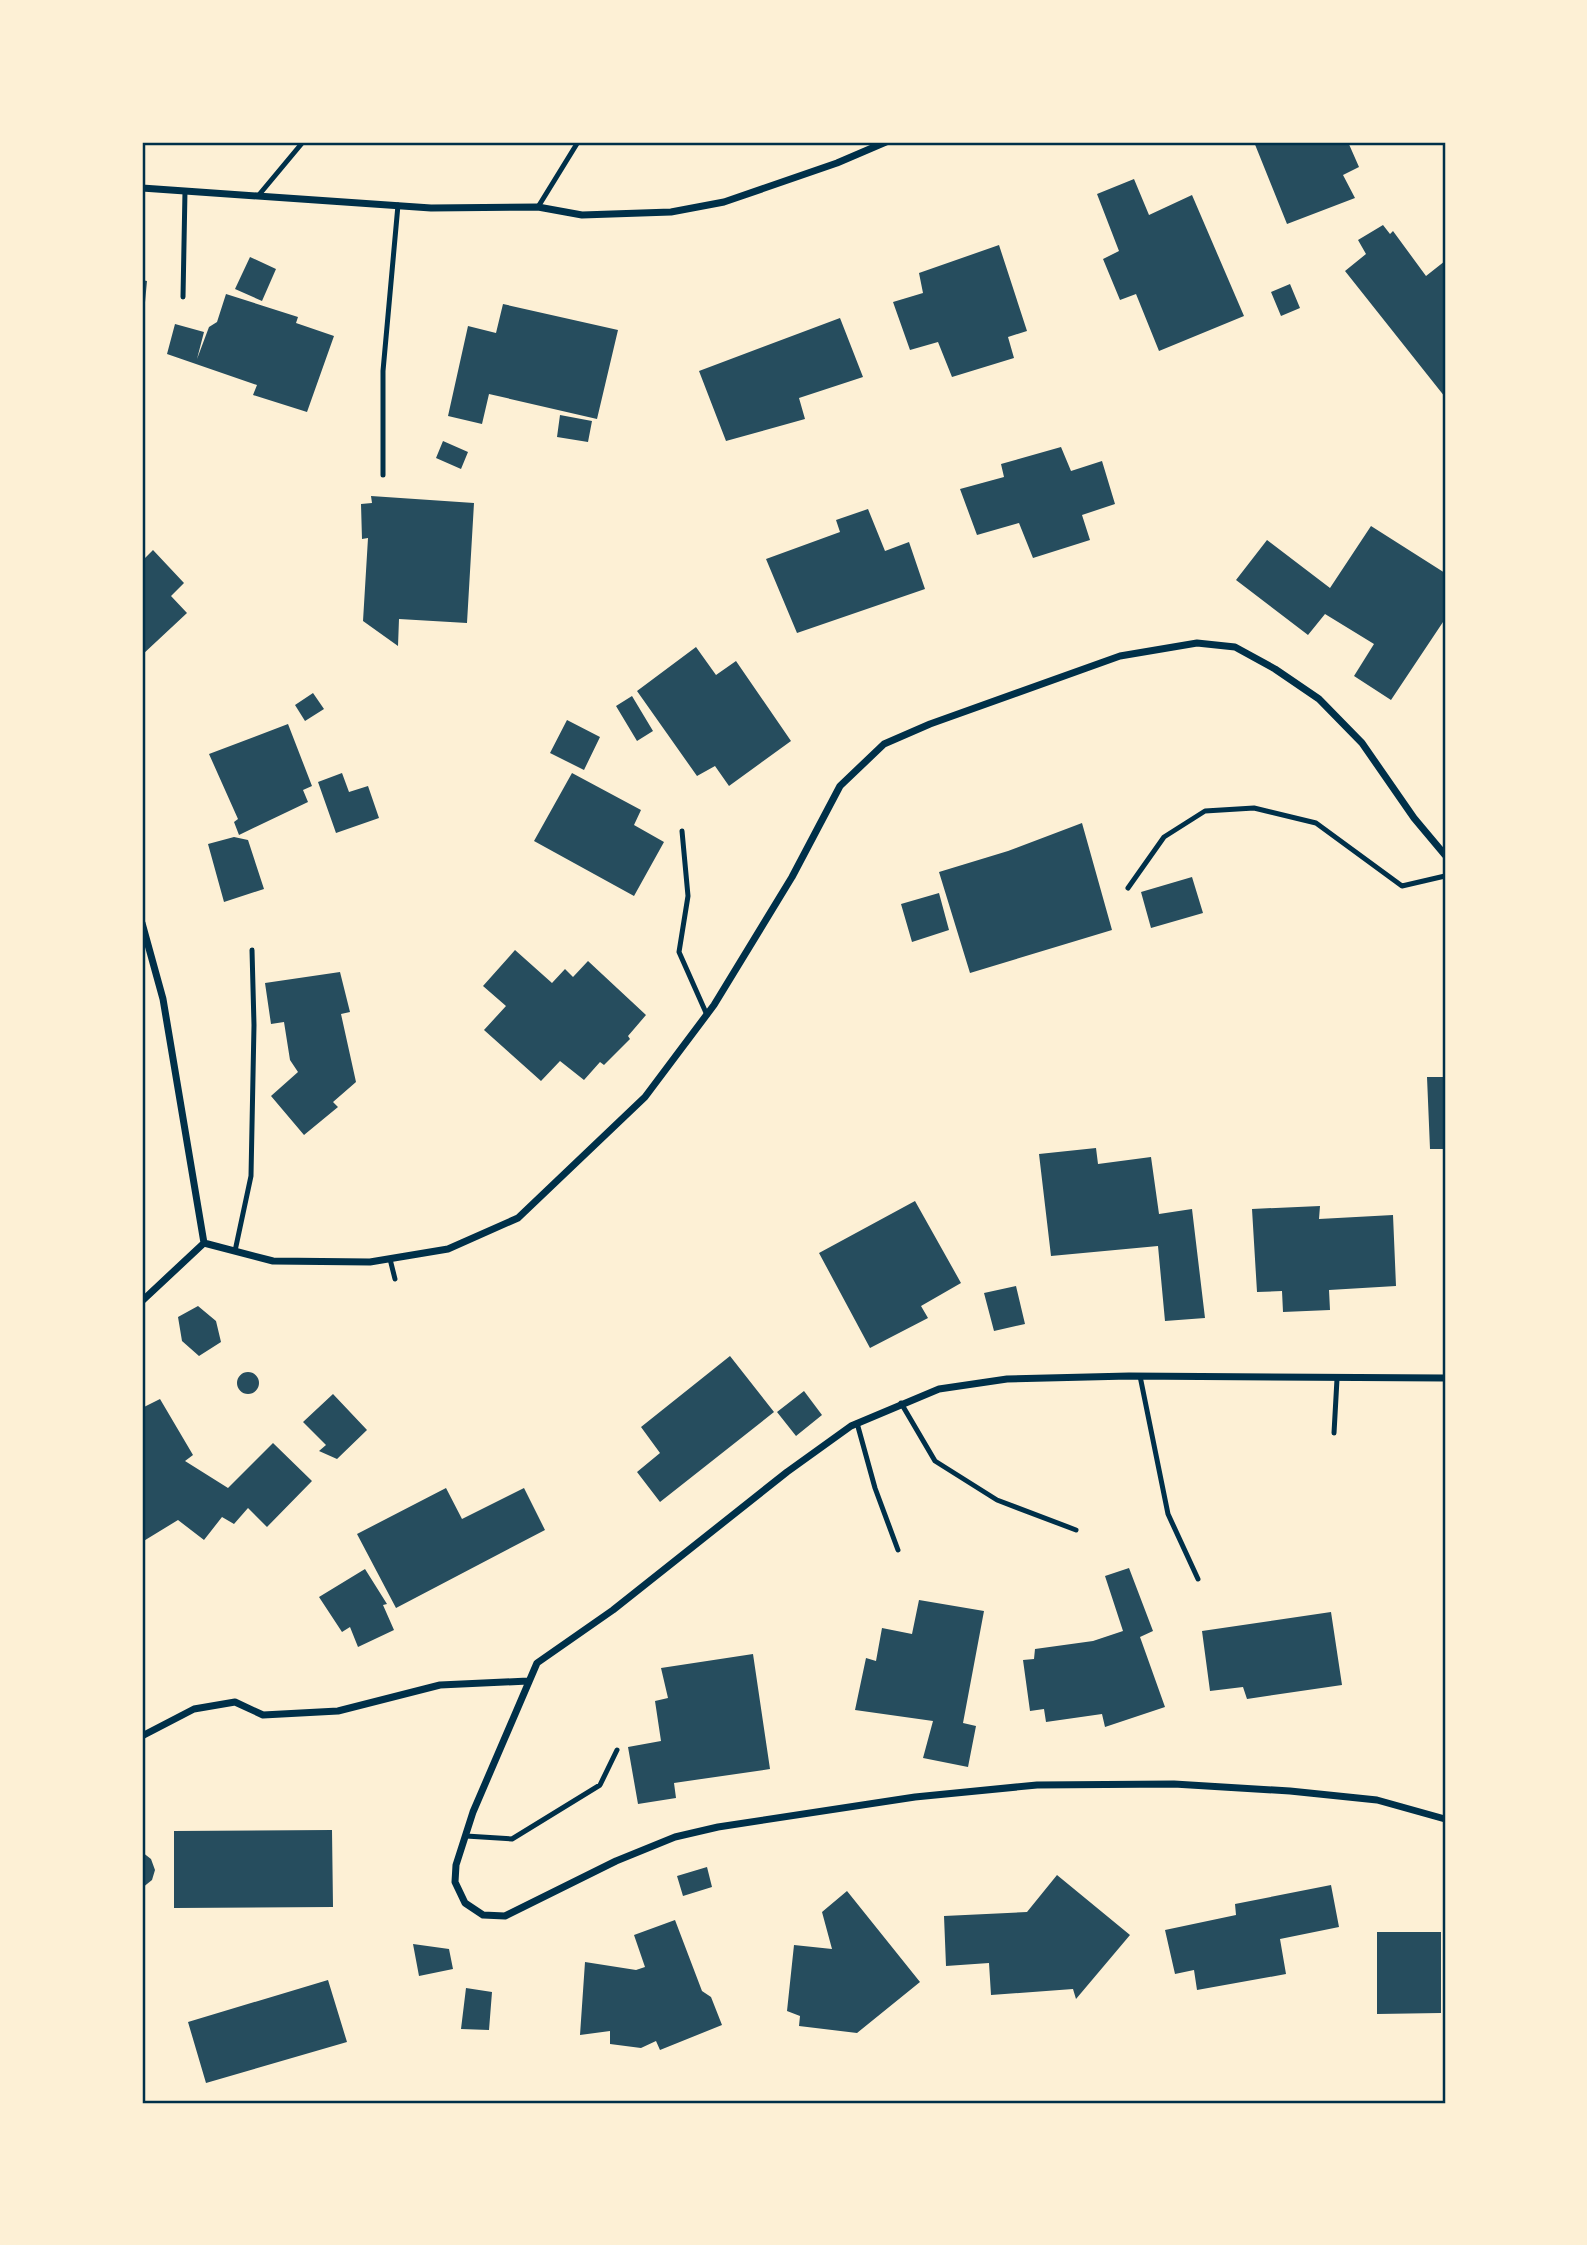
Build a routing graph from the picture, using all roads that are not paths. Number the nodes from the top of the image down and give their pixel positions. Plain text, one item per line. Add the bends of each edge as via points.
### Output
1 (303, 142) edge
2 (578, 142) edge
3 (886, 142) edge
4 (142, 187) edge
5 (185, 191) junction
6 (258, 196) junction
7 (398, 205) junction
8 (538, 207) junction
9 (183, 297) dead end
10 (383, 475) dead end
11 (682, 831) dead end
12 (1445, 855) edge
13 (1445, 876) edge
14 (1128, 888) dead end
15 (142, 923) edge
16 (252, 950) dead end
17 (707, 1015) junction
18 (204, 1243) junction
19 (235, 1251) junction
20 (390, 1259) junction
21 (395, 1279) dead end
22 (142, 1301) edge
23 (1140, 1376) junction
24 (1337, 1378) junction
25 (1445, 1378) edge
26 (901, 1403) junction
27 (857, 1423) junction
28 (1334, 1433) dead end
29 (1076, 1530) dead end
30 (898, 1550) dead end
31 (1198, 1579) dead end
32 (528, 1681) junction
33 (142, 1736) edge
34 (617, 1750) dead end
35 (1445, 1819) edge
36 (466, 1836) junction

1 - 6 lane
2 - 8 lane
3 - 8 street via 838,163 671,212 582,215
4 - 5 street
5 - 6 street
5 - 9 lane
6 - 7 street
7 - 8 street
7 - 10 lane via 383,371
11 - 17 lane via 688,896 679,951
12 - 17 street via 1362,743 1319,699 1275,669 1235,647 1197,643 1120,656 884,744 840,786 792,877
13 - 14 lane via 1402,886 1316,823 1254,808 1205,811 1164,837
15 - 18 street via 163,999
16 - 19 lane via 251,1176
17 - 20 street via 645,1097 518,1217 448,1249
18 - 19 street
18 - 22 street
19 - 20 street via 274,1261
20 - 21 lane
23 - 24 street
23 - 26 street via 1007,1379 939,1389
23 - 31 lane via 1168,1514
24 - 25 street
24 - 28 lane
26 - 27 street
26 - 29 lane via 935,1461 997,1500
27 - 30 lane
27 - 32 street via 787,1472 613,1610 547,1655
32 - 33 street via 440,1685 338,1711 263,1715 235,1702 194,1709
32 - 36 street
34 - 36 lane via 600,1785 512,1839
35 - 36 street via 1375,1799 1174,1784 1037,1785 915,1797 718,1827 675,1838 615,1861 505,1916 483,1914 462,1897 455,1882 456,1865

